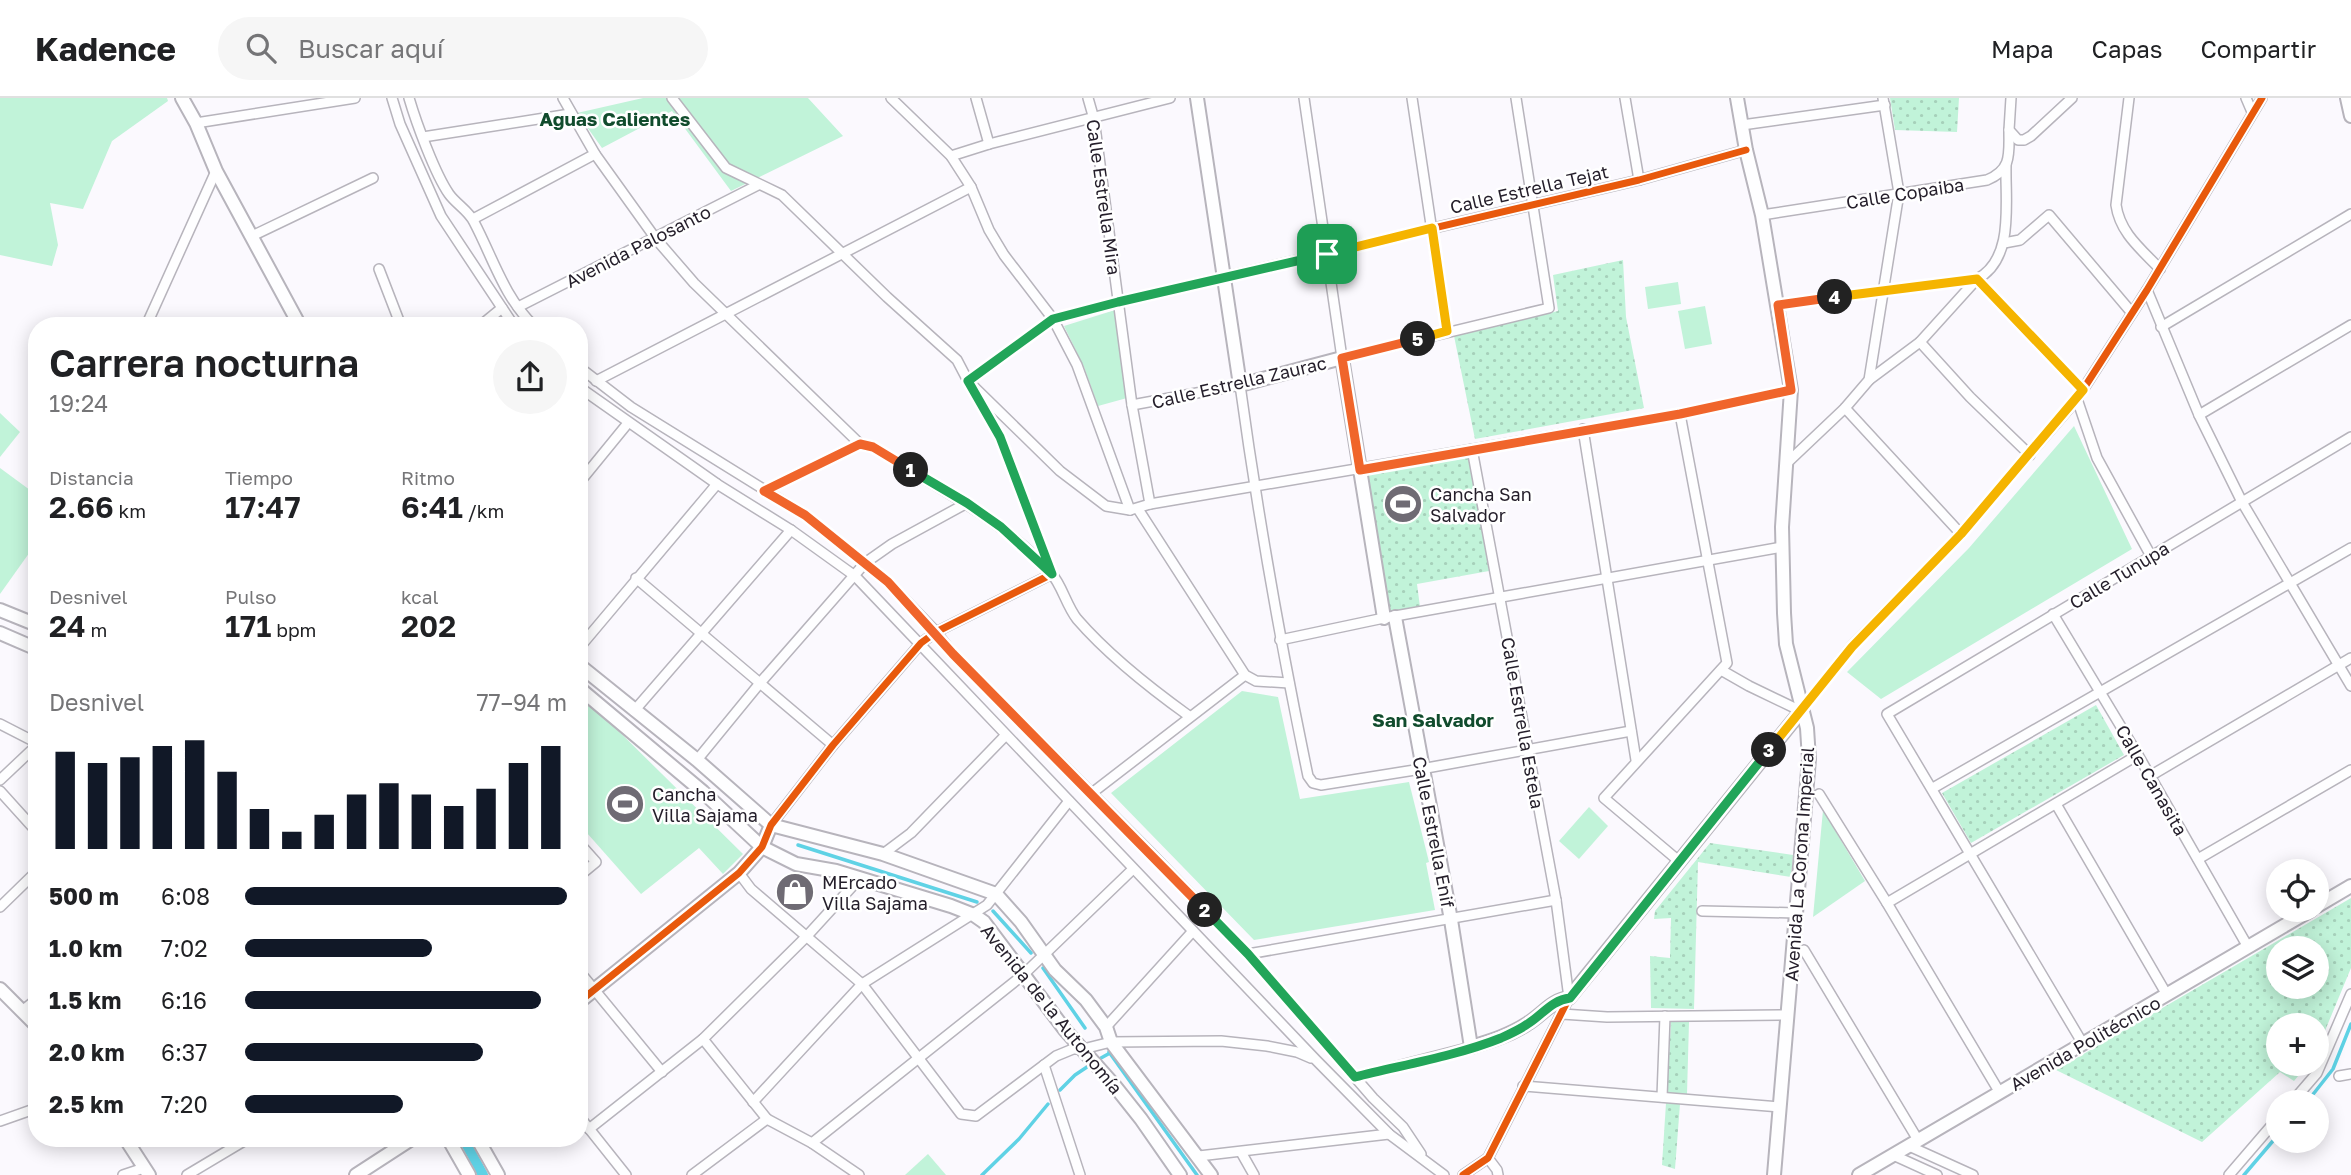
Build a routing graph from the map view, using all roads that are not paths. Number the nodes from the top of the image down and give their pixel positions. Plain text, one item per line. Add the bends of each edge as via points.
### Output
1 (182, 98) edge
2 (355, 98) edge
3 (392, 98) edge
4 (409, 98) edge
5 (563, 98) edge
6 (672, 98) edge
7 (891, 98) edge
8 (976, 98) edge
9 (1088, 98) edge
10 (1170, 98) edge
11 (1197, 98) edge
12 (1304, 98) edge
13 (1412, 98) edge
14 (1516, 98) edge
15 (1625, 98) edge
16 (1737, 98) edge
17 (2011, 98) edge
18 (2072, 98) edge
19 (2129, 98) edge
20 (2246, 98) edge
21 (2262, 98) edge
22 (2347, 98) edge
23 (1884, 101) edge
24 (2252, 112) junction
25 (570, 114) junction
26 (2351, 116) edge
27 (1094, 119) junction
28 (196, 123) junction
29 (1742, 125) junction
30 (2009, 130) junction
31 (423, 137) junction
32 (989, 144) junction
33 (1746, 150) junction
34 (595, 154) junction
35 (951, 156) junction
36 (2006, 165) junction
37 (216, 171) junction
38 (373, 178) dead end
39 (1639, 180) junction
40 (758, 185) junction
41 (971, 187) junction
42 (1899, 193) junction
43 (1534, 203) junction
44 (2351, 214) edge
45 (1762, 215) junction
46 (473, 219) junction
47 (1432, 228) junction
48 (252, 236) junction
49 (656, 239) junction
50 (2004, 243) junction
51 (844, 254) junction
52 (1327, 254) junction
53 (379, 269) dead end
54 (2160, 269) junction
55 (1222, 279) junction
56 (1977, 279) junction
57 (1884, 290) junction
58 (2147, 290) junction
59 (1118, 302) junction
60 (1778, 305) junction
61 (518, 307) junction
62 (502, 308) junction
63 (2133, 313) junction
64 (726, 314) junction
65 (150, 317) edge
66 (295, 317) edge
67 (398, 317) edge
68 (491, 317) edge
69 (508, 317) edge
70 (526, 317) edge
71 (1053, 319) junction
72 (2351, 325) edge
73 (2161, 327) junction
74 (1447, 331) junction
75 (1920, 342) junction
76 (1342, 358) junction
77 (588, 374) edge
78 (1869, 380) junction
79 (596, 381) junction
80 (968, 381) junction
81 (1240, 384) junction
82 (1791, 390) junction
83 (2083, 390) junction
84 (588, 394) edge
85 (2077, 399) junction
86 (1132, 405) junction
87 (1845, 408) junction
88 (1680, 414) junction
89 (2199, 415) junction
90 (628, 423) junction
91 (1583, 429) junction
92 (2351, 437) edge
93 (860, 444) junction
94 (1472, 449) junction
95 (2030, 455) junction
96 (1787, 463) junction
97 (1360, 470) junction
98 (588, 472) edge
99 (717, 484) junction
100 (1254, 487) junction
101 (764, 491) junction
102 (2242, 502) junction
103 (967, 503) junction
104 (1150, 504) junction
105 (1134, 510) junction
106 (791, 530) junction
107 (1961, 534) junction
108 (1782, 547) junction
109 (2351, 548) edge
110 (2151, 556) junction
111 (1709, 560) junction
112 (865, 564) junction
113 (1052, 574) junction
114 (855, 576) junction
115 (636, 578) junction
116 (1605, 578) junction
117 (2289, 583) junction
118 (1500, 597) junction
119 (0, 610) edge
120 (2053, 614) junction
121 (1390, 618) junction
122 (28, 621) edge
123 (936, 632) junction
124 (0, 633) edge
125 (702, 634) junction
126 (588, 637) edge
127 (1280, 640) junction
128 (920, 643) junction
129 (28, 645) edge
130 (2351, 658) edge
131 (2339, 665) junction
132 (1721, 670) junction
133 (588, 673) edge
134 (1245, 675) junction
135 (760, 683) junction
136 (1289, 683) junction
137 (2351, 686) edge
138 (2100, 692) junction
139 (588, 695) edge
140 (634, 711) junction
141 (1801, 711) junction
142 (1189, 716) junction
143 (0, 724) edge
144 (1631, 732) junction
145 (1005, 736) junction
146 (28, 739) edge
147 (833, 745) junction
148 (1528, 749) junction
149 (28, 753) edge
150 (2138, 755) junction
151 (697, 760) junction
152 (1636, 760) junction
153 (1421, 769) junction
154 (2351, 769) edge
155 (2150, 776) junction
156 (0, 780) edge
157 (1933, 788) junction
158 (0, 791) edge
159 (1092, 793) junction
160 (1819, 794) dead end
161 (1069, 802) junction
162 (2056, 804) junction
163 (28, 822) edge
164 (771, 825) junction
165 (762, 847) junction
166 (588, 853) edge
167 (883, 854) junction
168 (1971, 854) junction
169 (2198, 859) junction
170 (1679, 862) junction
171 (588, 869) edge
172 (1133, 869) junction
173 (739, 873) junction
174 (859, 878) junction
175 (28, 880) edge
176 (2351, 886) edge
177 (996, 894) junction
178 (2329, 899) edge
179 (1556, 900) junction
180 (1887, 903) junction
181 (0, 907) edge
182 (1702, 911) dead end
183 (1797, 914) junction
184 (974, 915) junction
185 (1451, 920) junction
186 (2291, 922) edge
187 (1193, 931) junction
188 (807, 936) junction
189 (2248, 947) junction
190 (1804, 950) dead end
191 (1248, 954) junction
192 (1046, 955) junction
193 (1023, 975) junction
194 (588, 981) edge
195 (862, 984) junction
196 (0, 989) edge
197 (596, 989) junction
198 (2351, 994) edge
199 (588, 995) edge
200 (2167, 995) junction
201 (1570, 998) junction
202 (28, 1006) edge
203 (22, 1011) junction
204 (1562, 1014) junction
205 (1788, 1015) junction
206 (1665, 1016) junction
207 (28, 1017) edge
208 (1106, 1027) junction
209 (703, 1039) junction
210 (1111, 1042) junction
211 (2083, 1044) junction
212 (1471, 1047) junction
213 (1083, 1049) junction
214 (919, 1059) junction
215 (1315, 1060) junction
216 (1044, 1065) junction
217 (662, 1072) junction
218 (2351, 1074) edge
219 (2339, 1076) dead end
220 (1355, 1077) junction
221 (1523, 1086) junction
222 (2302, 1090) edge
223 (2000, 1093) junction
224 (1662, 1097) junction
225 (753, 1102) junction
226 (1780, 1107) junction
227 (28, 1111) edge
228 (767, 1119) junction
229 (0, 1121) edge
230 (589, 1129) joint
231 (2266, 1132) edge
232 (1390, 1135) junction
233 (812, 1143) junction
234 (1914, 1143) junction
235 (131, 1147) edge
236 (234, 1147) edge
237 (399, 1147) edge
238 (453, 1147) edge
239 (482, 1147) edge
240 (1241, 1152) junction
241 (1893, 1155) junction
242 (1199, 1157) junction
243 (1424, 1158) junction
244 (1488, 1158) junction
245 (146, 1171) edge
246 (1175, 1173) edge
247 (123, 1175) edge
248 (187, 1175) edge
249 (356, 1175) edge
250 (469, 1175) edge
251 (498, 1175) edge
252 (626, 1175) edge
253 (692, 1175) edge
254 (859, 1175) edge
255 (1080, 1175) edge
256 (1211, 1175) edge
257 (1254, 1175) edge
258 (1444, 1175) edge
259 (1463, 1175) edge
260 (1498, 1175) edge
261 (1774, 1175) edge
262 (1859, 1175) edge
263 (1937, 1175) edge
264 (1973, 1175) edge
265 (2229, 1175) edge

1 - 28 street
2 - 28 street
3 - 62 street via 441,216
4 - 31 street
5 - 25 street
6 - 40 street via 726,168
7 - 35 street
8 - 32 street
9 - 27 street, Calle Estrella Mira
10 - 27 street
11 - 55 street
12 - 52 street
13 - 47 street
14 - 43 street
15 - 39 street
16 - 29 street, Avenida La Corona Imperial
17 - 30 street
18 - 30 street via 2024,140
19 - 54 street via 2118,219
20 - 24 street
21 - 24 street
22 - 26 street
23 - 29 street
23 - 42 street
24 - 54 street
25 - 31 street
25 - 34 street
27 - 32 street
27 - 59 street, Calle Estrella Mira
28 - 37 street
29 - 33 street, Avenida La Corona Imperial
30 - 36 street
31 - 46 street via 449,193
32 - 35 street
33 - 39 street, Calle Estrella Tejat
33 - 45 street, Avenida La Corona Imperial
34 - 46 street
34 - 49 street
35 - 41 street
36 - 42 street, Calle Copaiba via 1987,180
36 - 50 street
37 - 48 street
37 - 65 street
38 - 48 street
39 - 43 street, Calle Estrella Tejat
40 - 49 street, Avenida Palosanto
40 - 51 street via 782,195
41 - 51 street
41 - 71 street via 1004,255
42 - 45 street, Calle Copaiba
42 - 57 street
43 - 47 street, Calle Estrella Tejat
43 - 74 street, Calle Estrella Zaurac via 1549,308
44 - 73 street
45 - 60 street, Avenida La Corona Imperial
46 - 61 street via 498,276
47 - 52 street, Calle Estrella Tejat
47 - 74 street
48 - 66 street
49 - 61 street, Avenida Palosanto
49 - 64 street
50 - 56 street via 1989,273
50 - 63 street via 2020,240 2049,215
51 - 64 street
51 - 80 street via 957,360
52 - 55 street, Calle Estrella Tejat
52 - 76 street
53 - 67 street
54 - 58 street
55 - 59 street, Calle Estrella Tejat
55 - 81 street
56 - 57 street
56 - 75 street
56 - 83 street
57 - 60 street
57 - 78 street
58 - 63 street
58 - 73 street
59 - 71 street, Calle Estrella Tejat
59 - 86 street, Calle Estrella Mira
60 - 82 street, Avenida La Corona Imperial
61 - 70 street
62 - 68 street
62 - 69 street
63 - 83 street
64 - 79 street
64 - 93 street
71 - 80 street, Calle Estrella Tejat
71 - 105 street via 1077,365
72 - 89 street
73 - 89 street
74 - 76 street, Calle Estrella Zaurac
75 - 78 street
75 - 95 street
76 - 81 street, Calle Estrella Zaurac
76 - 97 street, Calle Estrella Enif
77 - 79 street
78 - 87 street
79 - 101 street
80 - 105 street via 1060,471 1106,506
80 - 113 street via 1000,437
81 - 86 street, Calle Estrella Zaurac
81 - 100 street
82 - 88 street
82 - 96 street, Avenida La Corona Imperial
83 - 85 street
84 - 90 street
85 - 95 street
85 - 110 street via 2097,458
86 - 104 street, Calle Estrella Mira
87 - 96 street
87 - 107 street
88 - 91 street
88 - 111 street
89 - 102 street
90 - 98 street
90 - 99 street
91 - 94 street
91 - 116 street
92 - 102 street, Calle Tunupa
93 - 101 street
93 - 103 street via 873,447
94 - 97 street
94 - 118 street, Calle Estrella Estela
95 - 107 street
96 - 108 street, Avenida La Corona Imperial
97 - 100 street
97 - 121 street, Calle Estrella Enif
99 - 106 street
99 - 115 street
100 - 104 street
100 - 127 street
101 - 112 street via 805,515
102 - 110 street, Calle Tunupa
102 - 117 street
103 - 112 street
103 - 113 street
104 - 105 street
105 - 134 street
106 - 114 street
106 - 125 street
107 - 141 street via 1852,647
108 - 111 street
108 - 141 street, Avenida La Corona Imperial via 1786,644
109 - 117 street
110 - 120 street, Calle Tunupa
111 - 116 street
111 - 132 street via 1727,663
112 - 114 street
112 - 123 street
113 - 123 street
113 - 142 street via 1076,617 1143,682
114 - 128 street
114 - 135 street
115 - 125 street
115 - 126 street
116 - 118 street
116 - 144 street
117 - 131 street
117 - 138 street
118 - 121 street
118 - 148 street, Calle Estrella Estela
119 - 122 street
120 - 138 street, Calle Canasita
120 - 157 street, Calle Tunupa via 1887,714
121 - 127 street
121 - 153 street, Calle Estrella Enif
123 - 128 street
123 - 159 street
124 - 129 street
125 - 135 street
125 - 140 street
127 - 136 street
128 - 145 street
128 - 147 street
130 - 131 street
131 - 137 street
131 - 155 street
132 - 141 street
132 - 152 street
133 - 140 street, Avenida de la Autonomía
134 - 136 street via 1256,681
134 - 142 street
135 - 147 street
135 - 151 street
136 - 153 street via 1313,783
138 - 150 street, Calle Canasita
138 - 157 street
139 - 165 street, Avenida de la Autonomía
140 - 151 street, Avenida de la Autonomía
141 - 170 street
141 - 183 street, Avenida La Corona Imperial via 1809,759
142 - 159 street
143 - 146 street
144 - 148 street
144 - 152 street
145 - 161 street
145 - 167 street via 911,833
147 - 164 street
148 - 153 street
148 - 179 street, Calle Estrella Estela
149 - 156 street
150 - 155 street, Calle Canasita
150 - 162 street
151 - 164 street, Avenida de la Autonomía
152 - 170 street via 1604,797
153 - 185 street, Calle Estrella Enif
154 - 169 street
155 - 169 street, Calle Canasita
157 - 168 street
158 - 163 street
159 - 191 street
160 - 180 street
161 - 172 street
161 - 177 street
162 - 168 street
162 - 200 street
164 - 165 street
164 - 167 street, Avenida de la Autonomía
165 - 173 street
165 - 174 street, Avenida de la Autonomía via 796,864
166 - 171 street via 596,862
167 - 177 street, Avenida de la Autonomía
168 - 180 street
168 - 211 street
169 - 189 street, Calle Canasita
170 - 201 street
172 - 187 street
172 - 192 street
173 - 188 street via 751,889
173 - 197 street
174 - 184 street, Avenida de la Autonomía
174 - 188 street
175 - 181 street
176 - 178 street
177 - 184 street
177 - 192 street, Avenida de la Autonomía
179 - 185 street
179 - 201 street, Calle Estrella Estela
180 - 223 street
182 - 183 street
183 - 205 street, Avenida La Corona Imperial
184 - 193 street, Avenida de la Autonomía
184 - 195 street
185 - 191 street
185 - 212 street, Calle Estrella Enif
186 - 189 street, Avenida Politécnico
187 - 208 street
187 - 215 street
188 - 195 street
188 - 209 street
189 - 200 street, Avenida Politécnico
190 - 234 street
191 - 220 street
192 - 193 street
192 - 208 street, Avenida de la Autonomía
193 - 213 street, Avenida de la Autonomía
193 - 214 street
194 - 197 street
195 - 214 street
195 - 225 street
196 - 203 street
197 - 199 street
197 - 217 street
198 - 222 street via 2317,1073
200 - 211 street, Avenida Politécnico
201 - 204 street
201 - 212 street via 1552,1004 1501,1038
202 - 203 street
203 - 207 street
204 - 206 street
204 - 221 street
205 - 206 street
205 - 226 street, Avenida La Corona Imperial
206 - 224 street
208 - 210 street, Avenida de la Autonomía
209 - 217 street
209 - 225 street
210 - 213 street
210 - 215 street via 1221,1041 1297,1052
210 - 242 street, Avenida de la Autonomía
211 - 223 street, Avenida Politécnico
212 - 220 street
213 - 216 street via 1065,1051
213 - 246 street, Avenida de la Autonomía via 1141,1119
214 - 216 street via 961,1114 976,1116
214 - 233 street
215 - 232 street
216 - 255 street
217 - 230 street
218 - 219 street
220 - 243 street via 1403,1127
221 - 224 street
221 - 244 street
223 - 234 street, Avenida Politécnico
224 - 226 street
225 - 228 street
226 - 261 street, Avenida La Corona Imperial
227 - 229 street
228 - 233 street
228 - 253 street
230 - 252 street
231 - 265 street
232 - 240 street
232 - 243 street
233 - 254 street
234 - 241 street, Avenida Politécnico
234 - 264 street
235 - 245 street
236 - 248 street
237 - 249 street
238 - 250 street
239 - 251 street
240 - 242 street
240 - 257 street
241 - 262 street, Avenida Politécnico
241 - 263 street
242 - 256 street, Avenida de la Autonomía
243 - 258 street
244 - 259 street
244 - 260 street
245 - 247 street

